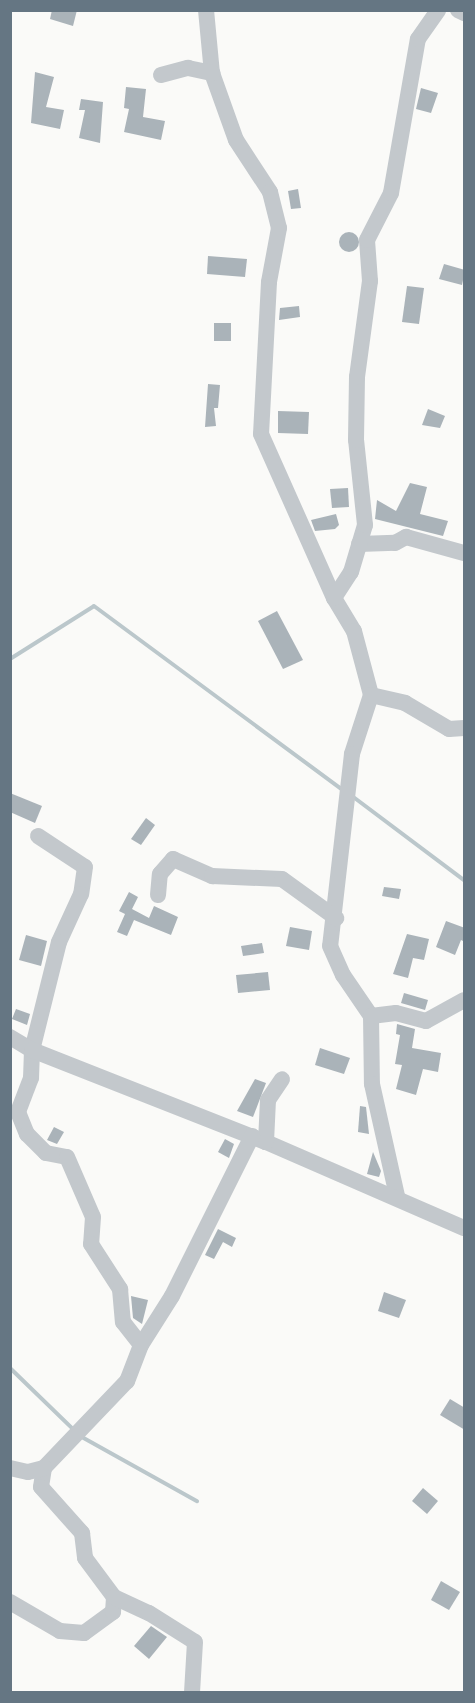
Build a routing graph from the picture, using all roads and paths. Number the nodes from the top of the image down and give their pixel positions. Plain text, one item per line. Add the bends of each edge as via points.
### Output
1 (206, 10) edge
2 (438, 10) edge
3 (458, 10) edge
4 (465, 13) edge
5 (212, 73) junction
6 (161, 75) dead end
7 (359, 544) junction
8 (465, 553) edge
9 (334, 598) junction
10 (371, 695) junction
11 (465, 728) edge
12 (38, 836) dead end
13 (158, 895) dead end
14 (336, 918) junction
15 (465, 1000) edge
16 (371, 1016) junction
17 (10, 1036) edge
18 (32, 1050) junction
19 (282, 1079) dead end
20 (259, 1139) junction
21 (397, 1196) junction
22 (465, 1228) edge
23 (141, 1345) junction
24 (10, 1468) edge
25 (44, 1468) junction
26 (114, 1597) junction
27 (10, 1602) edge
28 (192, 1692) edge

1 - 5 street
2 - 7 street via 418,39 391,194 367,240 370,281 357,377 356,440 365,525
3 - 4 street
5 - 6 street via 188,68
5 - 9 street via 236,140 270,192 279,228 268,282 261,434
7 - 8 street via 395,543 406,537
7 - 9 street via 351,572
9 - 10 street via 354,632
10 - 11 street via 405,703 449,729
10 - 14 street via 352,754
12 - 18 street via 85,867 81,894 59,942
13 - 14 street via 160,873 173,859 212,876 282,879
14 - 16 street via 330,946 343,975
15 - 16 street via 426,1021 396,1013
16 - 21 street via 372,1084
17 - 18 street
18 - 20 street
18 - 23 street via 31,1078 18,1112 27,1134 46,1153 67,1157 93,1217 92,1244 120,1289 123,1322
19 - 20 street via 267,1104
20 - 21 street
20 - 23 street
21 - 22 street
23 - 25 street via 127,1381
24 - 25 street via 28,1472
25 - 26 street via 41,1487 82,1533 86,1558
26 - 27 street via 113,1611 84,1633 60,1631
26 - 28 street via 195,1642

